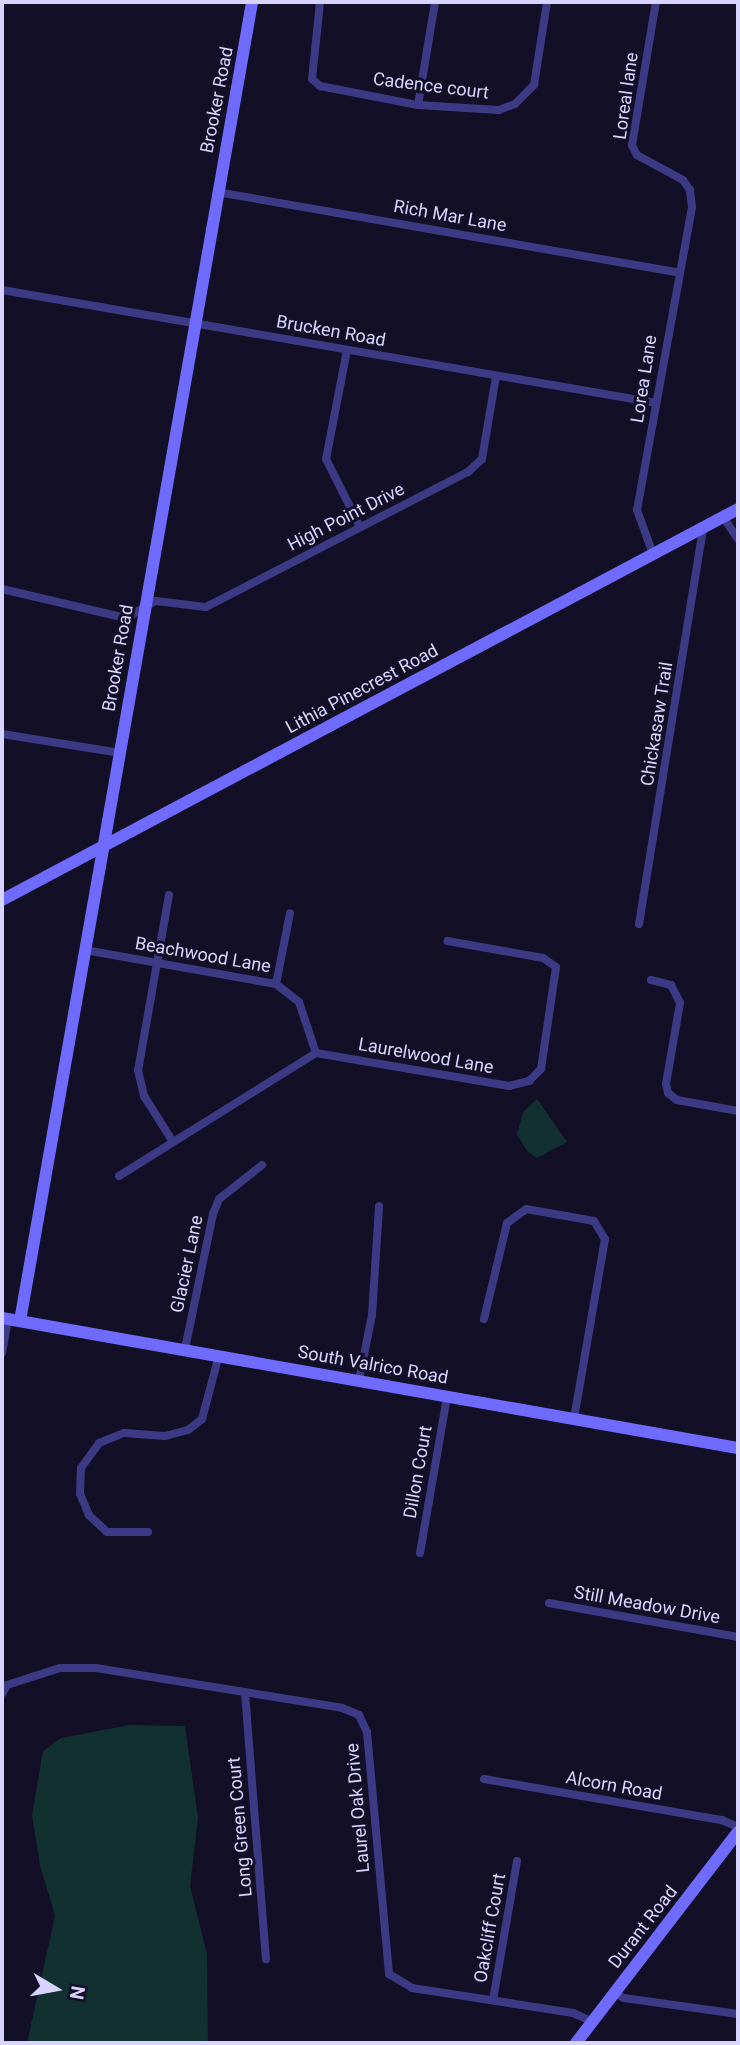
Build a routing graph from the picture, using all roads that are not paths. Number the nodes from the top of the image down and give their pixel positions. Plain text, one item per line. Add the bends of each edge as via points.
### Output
1 (252, 2) edge
2 (320, 2) edge
3 (435, 2) edge
4 (547, 2) edge
5 (656, 2) edge
6 (418, 104) junction
7 (217, 192) junction
8 (692, 207) joint
9 (677, 272) junction
10 (2, 290) edge
11 (194, 324) junction
12 (347, 350) junction
13 (496, 376) junction
14 (656, 403) junction
15 (738, 509) edge
16 (723, 517) junction
17 (360, 527) junction
18 (703, 528) junction
19 (738, 539) edge
20 (653, 554) junction
21 (2, 589) edge
22 (144, 610) junction
23 (2, 734) edge
24 (120, 753) junction
25 (103, 847) junction
26 (169, 895) dead end
27 (2, 900) edge
28 (290, 913) dead end
29 (639, 924) dead end
30 (448, 941) dead end
31 (85, 950) junction
32 (156, 963) junction
33 (651, 980) dead end
34 (276, 984) junction
35 (316, 1053) junction
36 (738, 1111) edge
37 (173, 1142) junction
38 (262, 1165) dead end
39 (119, 1176) dead end
40 (379, 1206) dead end
41 (10, 1319) edge
42 (484, 1319) dead end
43 (185, 1349) junction
44 (2, 1353) edge
45 (219, 1355) junction
46 (359, 1380) junction
47 (447, 1396) junction
48 (574, 1418) junction
49 (738, 1448) edge
50 (148, 1532) dead end
51 (421, 1553) dead end
52 (550, 1603) dead end
53 (738, 1637) edge
54 (4, 1681) edge
55 (245, 1693) junction
56 (2, 1694) edge
57 (484, 1779) dead end
58 (738, 1827) edge
59 (738, 1832) edge
60 (517, 1861) dead end
61 (266, 1959) dead end
62 (614, 1993) junction
63 (494, 2000) junction
64 (738, 2014) edge
65 (593, 2022) junction
66 (576, 2043) edge

1 - 7 street, Brooker Road
2 - 6 street, Cadence court via 312,79 320,86
3 - 6 street
4 - 6 street, Cadence court via 534,85 515,104 499,110
5 - 8 street, Loreal lane via 632,145 637,155 683,180
7 - 9 street, Rich Mar Lane
7 - 11 street, Brooker Road
8 - 9 street, Lorea Lane
9 - 14 street, Lorea Lane
10 - 11 street, Brucken Road
11 - 12 street, Brucken Road
11 - 22 street, Brooker Road
12 - 13 street, Brucken Road
12 - 17 street via 326,459
13 - 14 street, Brucken Road
13 - 17 street, High Point Drive via 481,459 468,472
14 - 20 street, Lorea Lane via 637,510
15 - 16 street, Lithia Pinecrest Road
16 - 18 street, Lithia Pinecrest Road
16 - 19 street
17 - 22 street, High Point Drive via 206,607 156,601
18 - 20 street, Lithia Pinecrest Road
18 - 29 street, Chickasaw Trail
20 - 25 street, Lithia Pinecrest Road
21 - 22 street, High Point Drive via 126,618
22 - 24 street, Brooker Road
23 - 24 street
24 - 25 street, Brooker Road
25 - 27 street, Lithia Pinecrest Road
25 - 31 street, Brooker Road
26 - 32 street
28 - 34 street
30 - 35 street, Laurelwood Lane via 543,958 556,967 541,1069 534,1077 521,1086 509,1086
31 - 32 street, Beachwood Lane
31 - 41 street, Brooker Road
32 - 34 street, Beachwood Lane
32 - 37 street via 138,1070 144,1096
33 - 36 street via 671,985 680,1003 668,1093 677,1100
34 - 35 street, Beachwood Lane via 299,1002
35 - 37 street
37 - 39 street
38 - 43 street, Glacier Lane via 219,1199
40 - 46 street via 372,1315
41 - 43 street, South Valrico Road
41 - 44 street
42 - 48 street via 507,1223 526,1209 594,1221 605,1239
43 - 45 street, South Valrico Road
45 - 46 street, South Valrico Road
45 - 50 street via 202,1419 188,1430 164,1436 124,1433 99,1444 81,1468 80,1494 89,1515 107,1532
46 - 47 street, South Valrico Road
47 - 48 street, South Valrico Road
47 - 51 street, Dillon Court
48 - 49 street, South Valrico Road
52 - 53 street, Still Meadow Drive
54 - 55 street, Laurel Oak Drive via 60,1668 96,1668
54 - 56 street, Laurel Oak Drive
55 - 61 street, Long Green Court
55 - 63 street, Laurel Oak Drive via 342,1708 363,1718 390,1974 412,1988
57 - 58 street, Alcorn Road via 722,1820
59 - 62 street, Durant Road
60 - 63 street, Oakcliff Court
62 - 64 street
62 - 65 street, Durant Road
63 - 65 street, Laurel Oak Drive via 573,2013
65 - 66 street, Durant Road

